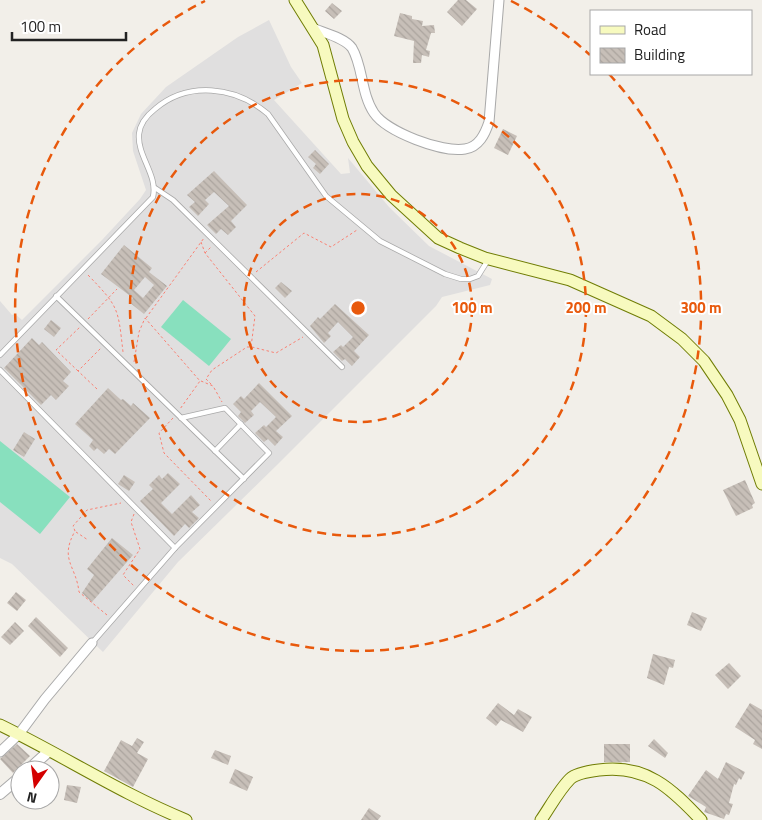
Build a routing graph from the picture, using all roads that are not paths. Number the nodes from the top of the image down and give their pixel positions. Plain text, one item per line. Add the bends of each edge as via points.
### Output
1 (295, 0) edge
2 (499, 0) edge
3 (315, 29) junction
4 (155, 188) junction
5 (489, 259) junction
6 (56, 296) junction
7 (0, 355) edge
8 (342, 367) dead end
9 (0, 370) edge
10 (179, 416) junction
11 (241, 424) junction
12 (215, 451) junction
13 (244, 479) junction
14 (762, 484) edge
15 (175, 548) junction
16 (92, 643) joint
17 (0, 725) edge
18 (19, 734) junction
19 (0, 752) edge
20 (48, 752) junction
21 (39, 760) edge
22 (10, 786) edge
23 (0, 794) edge
24 (186, 820) edge
25 (541, 820) edge
26 (701, 820) edge

1 - 3 main road
2 - 3 street via 489,122 484,136 464,149 440,146 388,127 375,115 368,102 352,48
3 - 5 main road via 323,45 343,119 367,166 391,195 438,238
4 - 5 lane via 139,146 140,126 164,100 195,90 212,90 245,98 268,114 315,182 380,241 460,279 478,276
4 - 6 lane via 144,208
4 - 8 lane via 173,200
5 - 14 main road via 570,280 651,316 682,339 704,361 727,395 740,420
6 - 7 lane
6 - 10 lane
9 - 15 lane
10 - 11 lane via 225,408
10 - 12 lane
11 - 12 lane
11 - 13 lane via 270,453
12 - 13 lane
13 - 15 lane
15 - 16 lane
16 - 18 street
17 - 18 main road
18 - 19 street
18 - 20 main road
20 - 21 street
20 - 24 main road via 151,806
22 - 23 street
25 - 26 main road via 571,778 613,768 639,771 682,799

